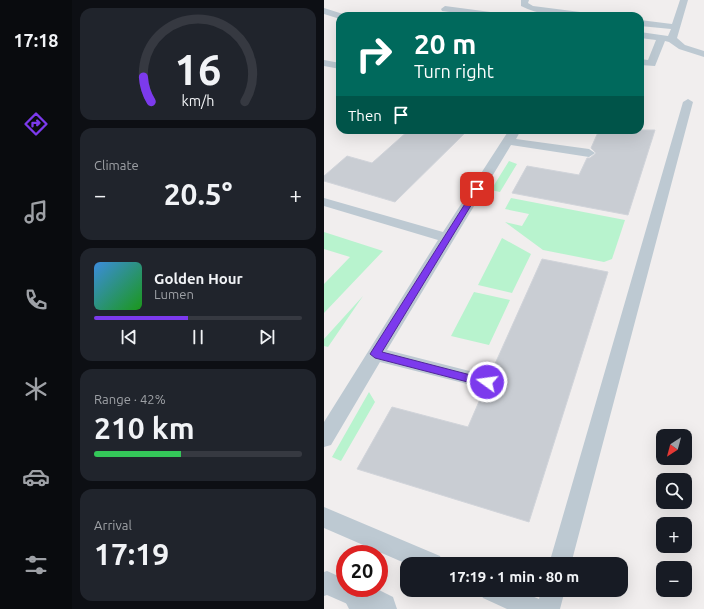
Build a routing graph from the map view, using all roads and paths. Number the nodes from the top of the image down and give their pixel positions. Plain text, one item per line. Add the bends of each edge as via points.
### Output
1 (525, 0) edge
2 (684, 0) edge
3 (445, 9) dead end
4 (324, 11) edge
5 (468, 12) edge
6 (560, 12) edge
7 (336, 15) edge
8 (644, 23) edge
9 (676, 27) junction
10 (644, 36) edge
11 (660, 38) junction
12 (672, 39) junction
13 (704, 54) edge
14 (324, 63) edge
15 (644, 63) edge
16 (336, 65) edge
17 (688, 102) dead end
18 (512, 135) edge
19 (588, 153) dead end
20 (324, 202) edge
21 (447, 238) junction
22 (375, 354) junction
23 (487, 382) dead end
24 (324, 439) edge
25 (324, 517) edge
26 (416, 557) edge
27 (562, 557) edge
28 (324, 584) edge
29 (507, 597) edge
30 (551, 597) edge
31 (370, 603) edge
32 (534, 609) edge
33 (548, 609) edge

1 - 6 lane via 524,4 532,8
2 - 9 lane
3 - 5 lane
4 - 7 lane
8 - 9 lane
9 - 12 lane
10 - 11 lane
11 - 12 lane
11 - 15 lane via 652,64
12 - 13 lane via 682,47
14 - 16 lane
17 - 27 lane
18 - 19 lane
18 - 21 lane
20 - 21 lane
21 - 22 lane
22 - 23 lane
22 - 24 lane
25 - 26 lane
28 - 31 lane via 327,582
29 - 32 lane
30 - 33 lane

